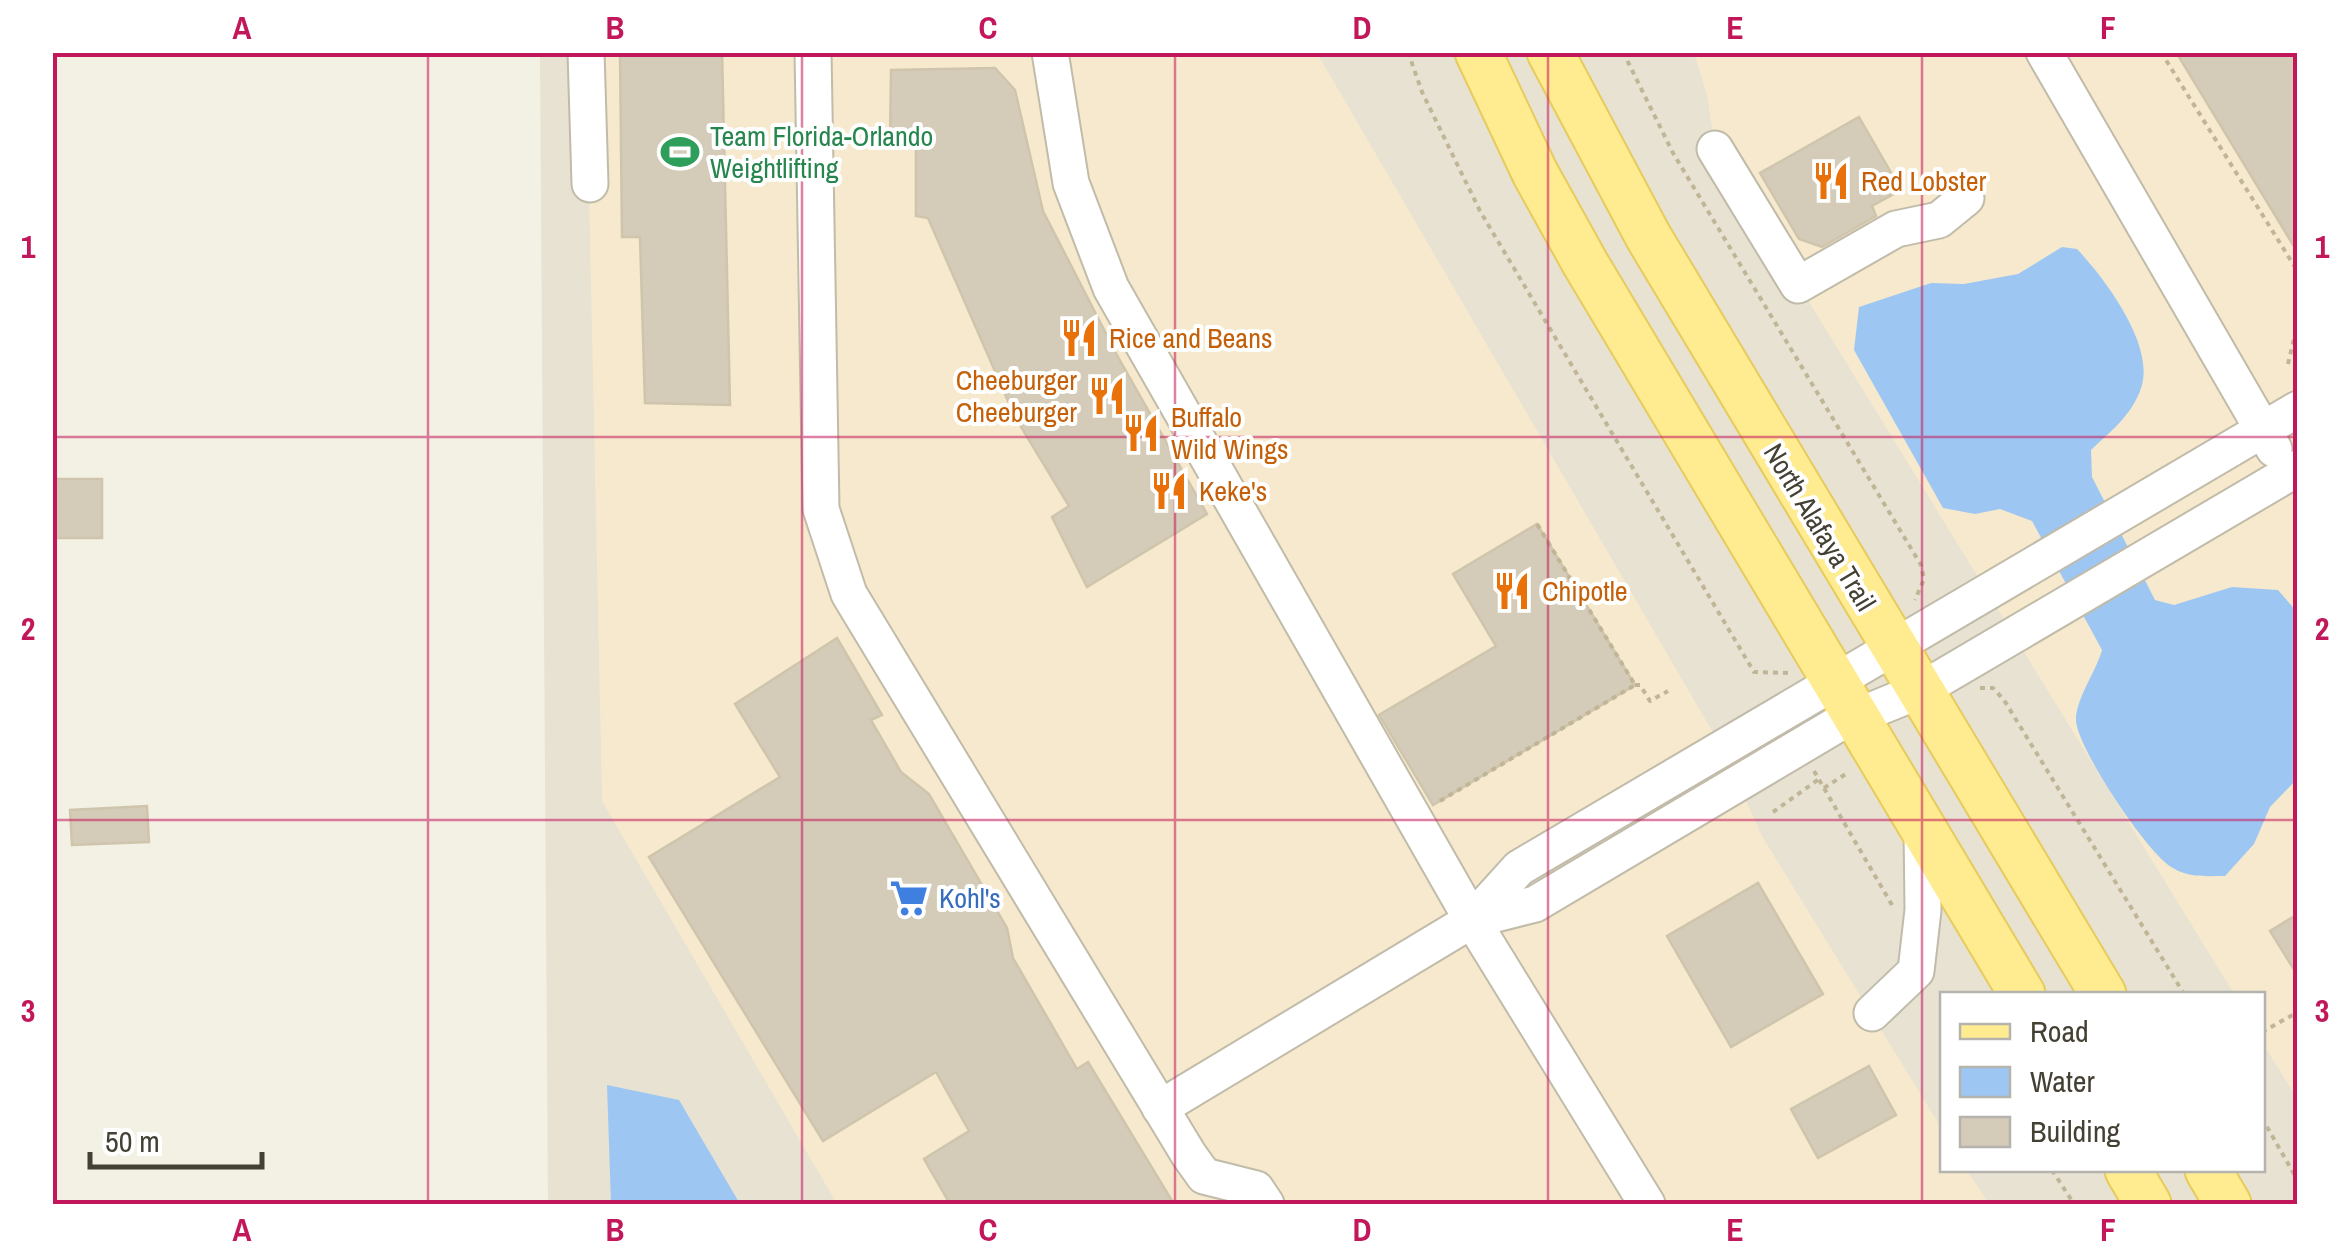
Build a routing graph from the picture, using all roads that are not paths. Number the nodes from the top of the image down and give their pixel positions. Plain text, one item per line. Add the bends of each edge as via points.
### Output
1 (586, 52) edge
2 (813, 52) edge
3 (1050, 52) edge
4 (1478, 52) edge
5 (1550, 52) edge
6 (2044, 52) edge
7 (1715, 149) dead end
8 (590, 184) dead end
9 (1966, 198) dead end
10 (2298, 409) edge
11 (2262, 430) junction
12 (2295, 475) edge
13 (1892, 648) junction
14 (1920, 691) junction
15 (1846, 698) junction
16 (1922, 828) junction
17 (1472, 920) junction
18 (2021, 992) edge
19 (2102, 992) edge
20 (1872, 1014) dead end
21 (1160, 1108) junction
22 (2129, 1172) edge
23 (2209, 1172) edge
24 (1266, 1204) edge
25 (1647, 1204) edge
26 (2148, 1204) edge
27 (2228, 1204) edge

1 - 8 street
2 - 21 street via 821,510 849,594
3 - 17 street via 1071,183 1110,288
4 - 15 main road via 1585,262
5 - 13 main road, North Alafaya Trail via 1648,236
6 - 11 street
7 - 9 street via 1798,284 1896,230 1939,220
10 - 11 street
11 - 12 street
11 - 13 street
12 - 14 street
13 - 14 main road, North Alafaya Trail
13 - 15 street
14 - 15 street
14 - 19 main road, North Alafaya Trail
15 - 16 main road
15 - 17 street via 1519,868
16 - 18 main road
16 - 20 street via 1916,971
17 - 21 street
17 - 25 street
21 - 24 street via 1204,1176 1256,1189
22 - 26 main road
23 - 27 main road

